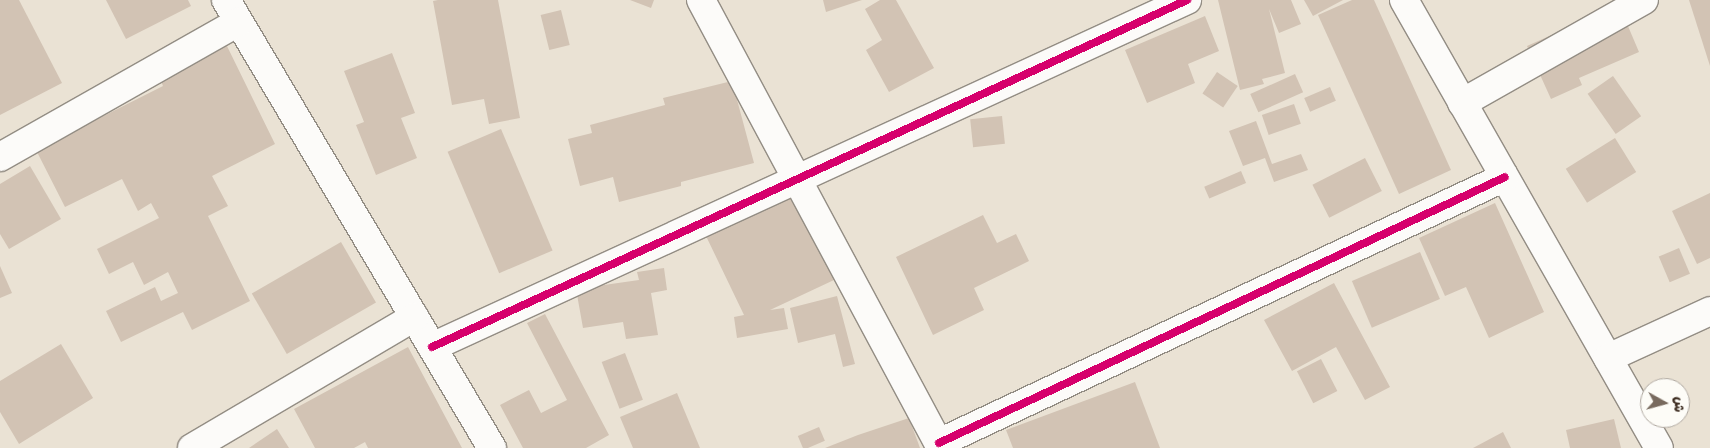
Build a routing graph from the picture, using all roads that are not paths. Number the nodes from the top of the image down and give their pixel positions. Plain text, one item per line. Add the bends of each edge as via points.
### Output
1 (701, 0) edge
2 (1187, 0) edge
3 (1404, 0) edge
4 (1644, 0) edge
5 (233, 11) edge
6 (1462, 103) junction
7 (0, 157) edge
8 (1505, 178) junction
9 (797, 181) junction
10 (1710, 312) edge
11 (414, 317) junction
12 (432, 347) junction
13 (1608, 358) junction
14 (940, 446) edge
15 (192, 448) edge
16 (492, 448) edge
17 (1659, 448) edge

1 - 9 street
2 - 9 street
3 - 6 street
4 - 6 street
5 - 7 street
5 - 11 street
6 - 8 street
8 - 13 street
8 - 14 street
9 - 12 street
9 - 14 street
10 - 13 street
11 - 12 street
11 - 15 street
12 - 16 street
13 - 17 street

